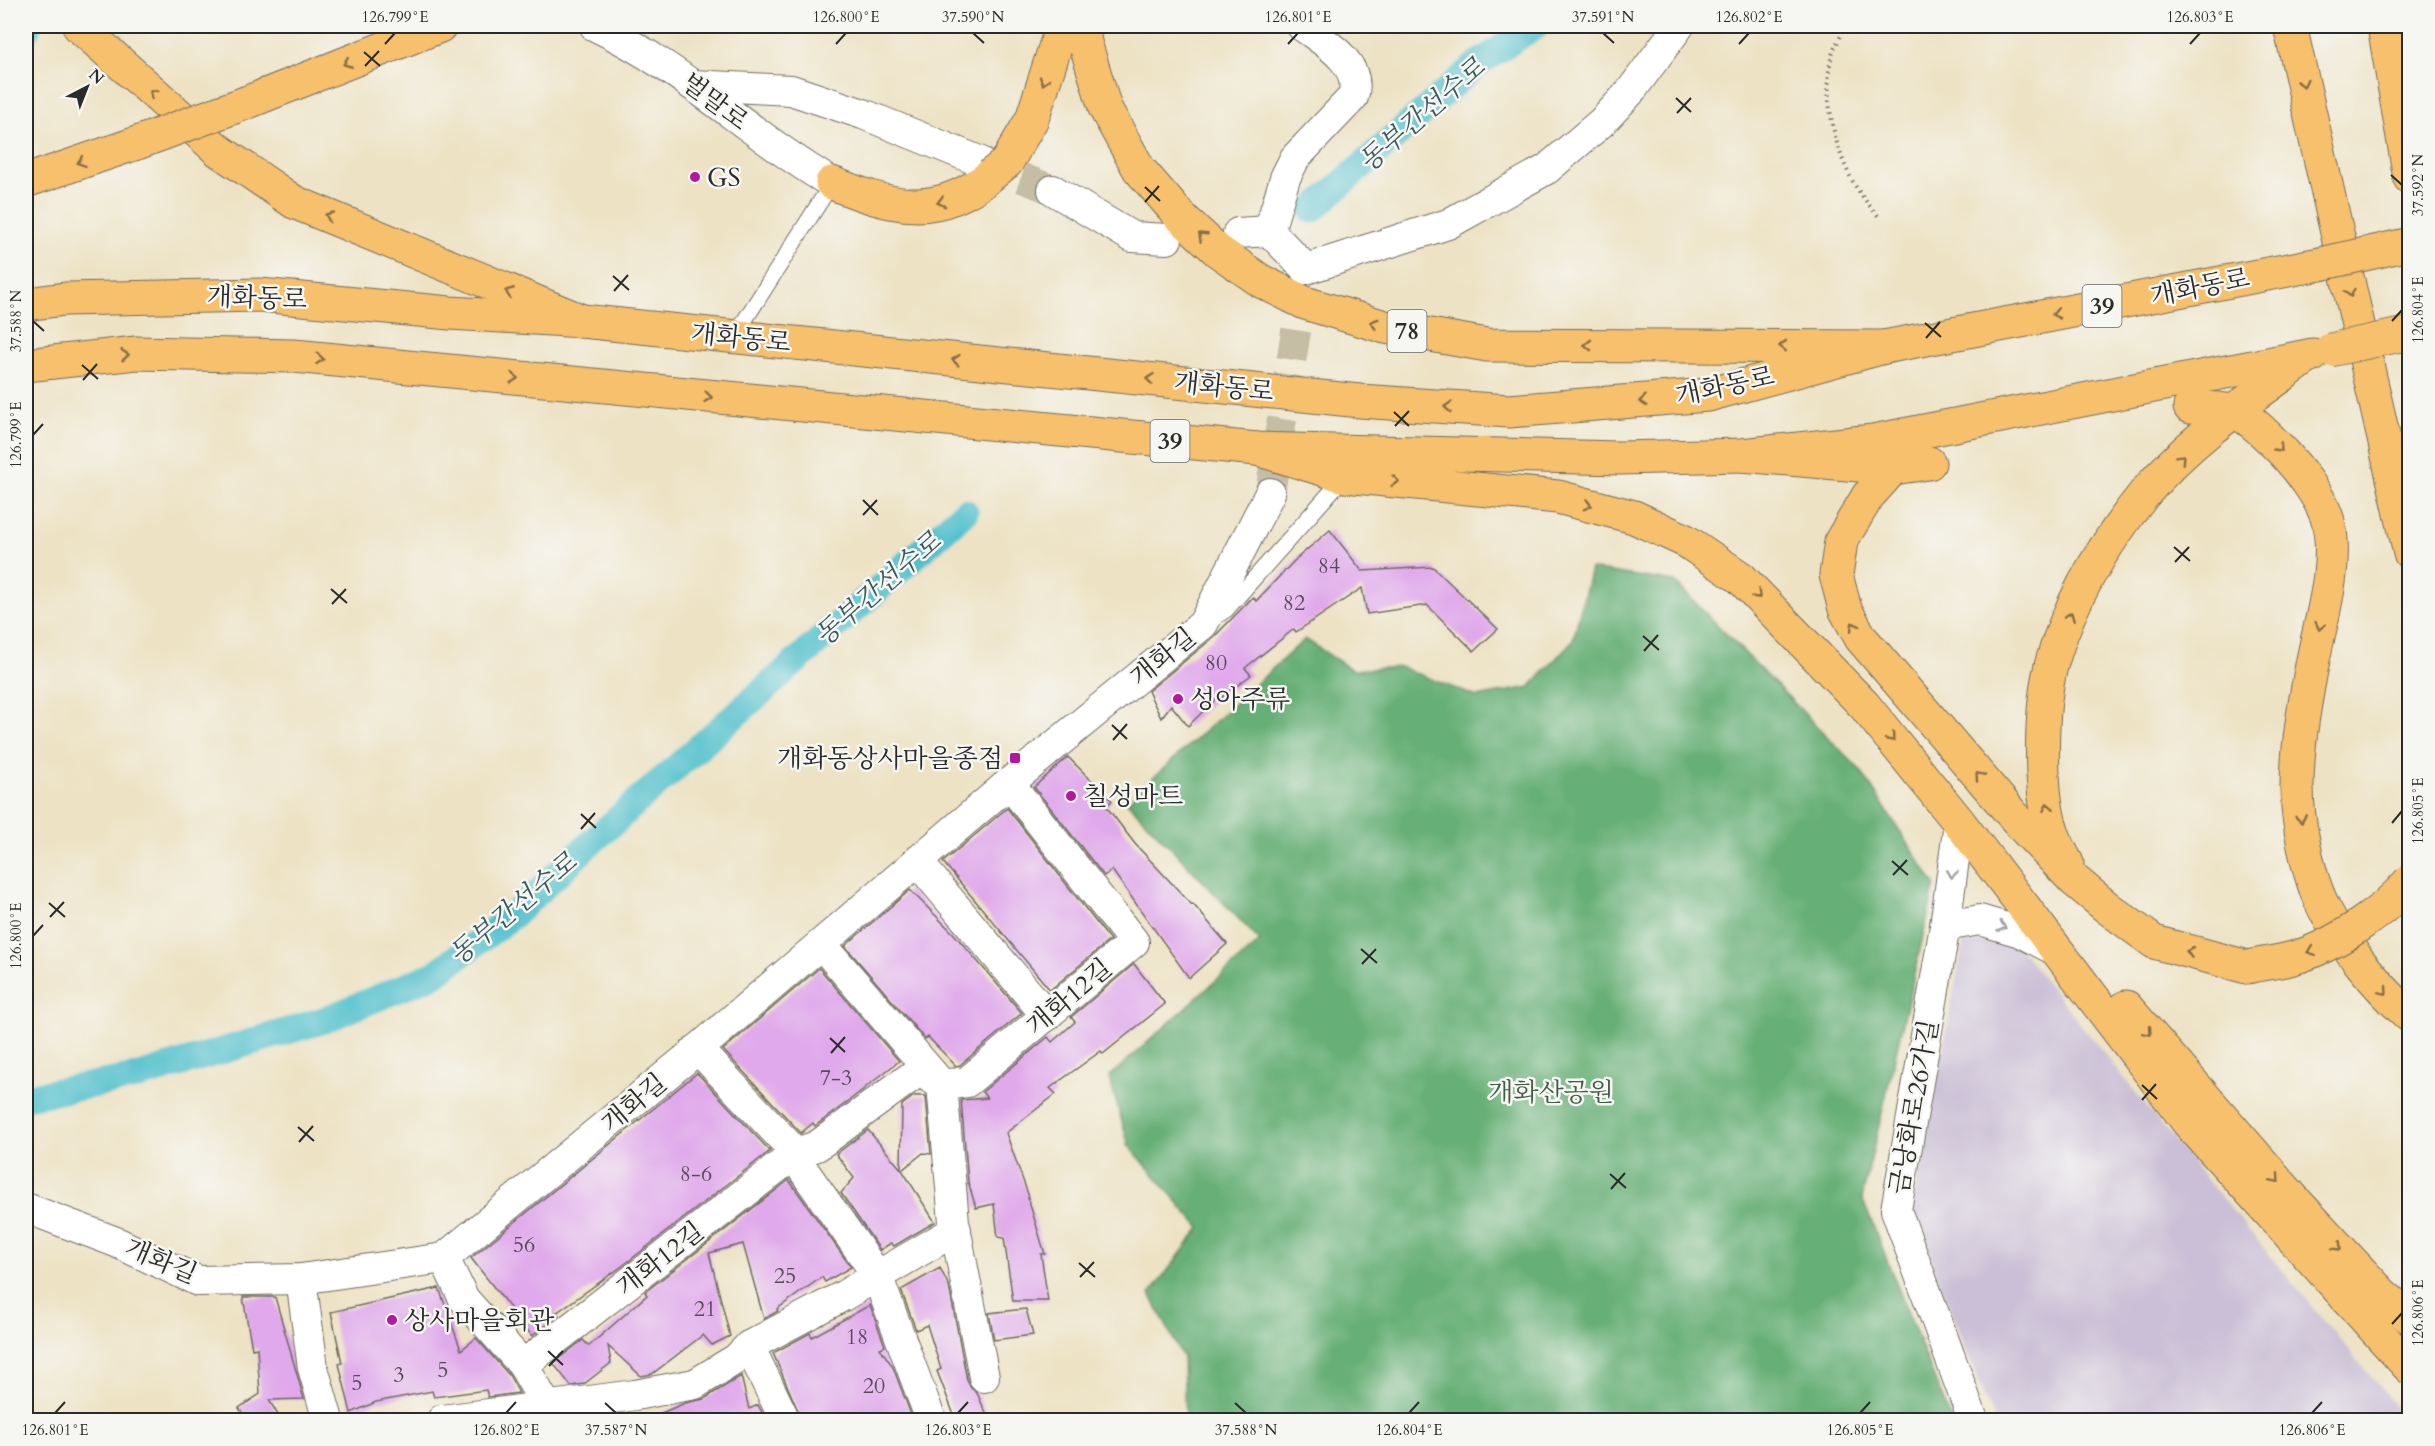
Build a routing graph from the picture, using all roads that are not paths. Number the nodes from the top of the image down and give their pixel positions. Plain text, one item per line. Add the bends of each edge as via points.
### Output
1 (79, 26) edge
2 (440, 26) edge
3 (595, 26) edge
4 (1062, 26) edge
5 (1085, 26) edge
6 (1302, 26) edge
7 (1679, 26) edge
8 (2290, 26) edge
9 (2384, 26) edge
10 (692, 85) junction
11 (992, 166) junction
12 (2409, 178) edge
13 (26, 181) edge
14 (832, 183) junction
15 (1053, 190) tunnel mouth
16 (1269, 231) junction
17 (1238, 233) dead end
18 (1167, 239) dead end
19 (2409, 244) edge
20 (26, 304) edge
21 (582, 321) junction
22 (2409, 333) edge
23 (734, 337) junction
24 (1884, 347) junction
25 (2320, 353) junction
26 (26, 365) edge
27 (2190, 407) dead end
28 (2233, 411) junction
29 (1257, 449) junction
30 (1742, 455) junction
31 (1929, 463) dead end
32 (1893, 468) junction
33 (1345, 476) junction
34 (1270, 493) tunnel mouth
35 (2409, 553) edge
36 (1203, 624) junction
37 (1009, 783) junction
38 (1959, 822) junction
39 (917, 861) junction
40 (2075, 881) junction
41 (2409, 881) edge
42 (2019, 900) junction
43 (1945, 926) junction
44 (822, 945) junction
45 (2059, 952) junction
46 (1047, 1016) junction
47 (2409, 1017) edge
48 (698, 1049) junction
49 (942, 1085) junction
50 (796, 1153) junction
51 (26, 1208) edge
52 (956, 1230) junction
53 (444, 1258) junction
54 (877, 1275) junction
55 (301, 1279) junction
56 (2409, 1318) edge
57 (748, 1346) junction
58 (523, 1365) junction
59 (2409, 1368) edge
60 (984, 1377) dead end
61 (547, 1407) junction
62 (640, 1408) edge
63 (328, 1420) edge
64 (442, 1420) edge
65 (784, 1420) edge
66 (931, 1420) edge
67 (1973, 1420) edge

21 -> 1 main road via 294,202 218,150
2 -> 13 main road, bridge via 248,102
3 - 10 street, 벌말로 via 656,59
4 -> 11 main road via 1032,119
24 -> 5 main road, 78 via 1487,345 1385,327 1305,303 1261,281 1218,251 1179,215 1139,169 1105,108 1084,39
6 - 16 street via 1333,47 1354,75 1356,87 1353,97 1295,158
7 - 16 street via 1630,92 1595,129 1547,169 1448,224 1306,269
8 -> 35 main road
9 - 12 main road
10 - 11 street via 791,90 863,114
10 - 14 street, 벌말로 via 799,164
11 -> 14 main road via 972,191 938,205 868,198
14 - 23 lane
15 - 18 street via 1132,237
16 - 17 street
19 -> 24 main road, 개화동로 / 39, bridge
20 - 21 main road, 개화동로 / 39 via 64,299 260,295
21 - 23 main road, 개화동로 / 39
22 - 25 main road, 39, bridge
24 -> 23 main road, 개화동로 / 39 via 1708,395 1509,411 1360,401
25 - 28 main road
25 - 30 main road, 39 via 1873,441
26 -> 29 main road, 39 via 136,353 294,356
27 - 28 main road
40 -> 28 main road via 2052,833 2043,783 2043,724 2053,660 2078,596 2107,546 2140,501 2194,444
28 -> 47 main road via 2265,433 2289,459 2311,488 2328,521 2331,561 2300,746 2297,788 2301,820 2310,870 2323,906 2360,963
29 - 30 main road, 39 via 1620,458
29 - 33 main road
30 - 32 main road
31 - 32 main road
40 -> 32 main road via 2024,828 1861,638 1845,609 1836,575 1841,541 1868,496
33 - 36 lane via 1226,610
33 -> 38 main road via 1558,497 1634,517 1686,541 1741,578 1864,705
34 - 36 street, 개화길
36 - 37 street, 개화길
37 - 39 street, 개화길
37 - 46 street, 개화12길 via 1134,942
38 - 42 main road
38 -> 43 street, 금낭화로26가길
39 - 44 street, 개화길
39 - 46 street
41 -> 40 main road, bridge via 2399,894 2363,922 2321,947 2294,958 2247,967 2154,942
42 - 45 main road
42 -> 56 main road via 2092,969 2298,1204
43 -> 45 street via 1980,920
43 - 67 street, 금낭화로26가길 via 1896,1210
44 - 48 street, 개화길
44 - 49 street
45 - 59 main road via 2188,1122
46 - 49 street, 개화12길 via 967,1082
48 - 50 street
48 - 53 street, 개화길
49 - 50 street, 개화12길 via 919,1071 817,1146
49 - 52 street
50 - 54 street via 795,1158
50 - 58 street, 개화12길
51 - 55 street, 개화길 via 116,1242 198,1281
52 - 54 street
52 - 60 street
53 - 55 street, 개화길
53 - 58 street via 464,1299
54 - 57 street
54 - 66 street
55 - 63 street via 313,1368
57 - 62 street via 736,1359 695,1384
57 - 65 street
58 - 61 street
61 - 62 street
61 - 64 street

